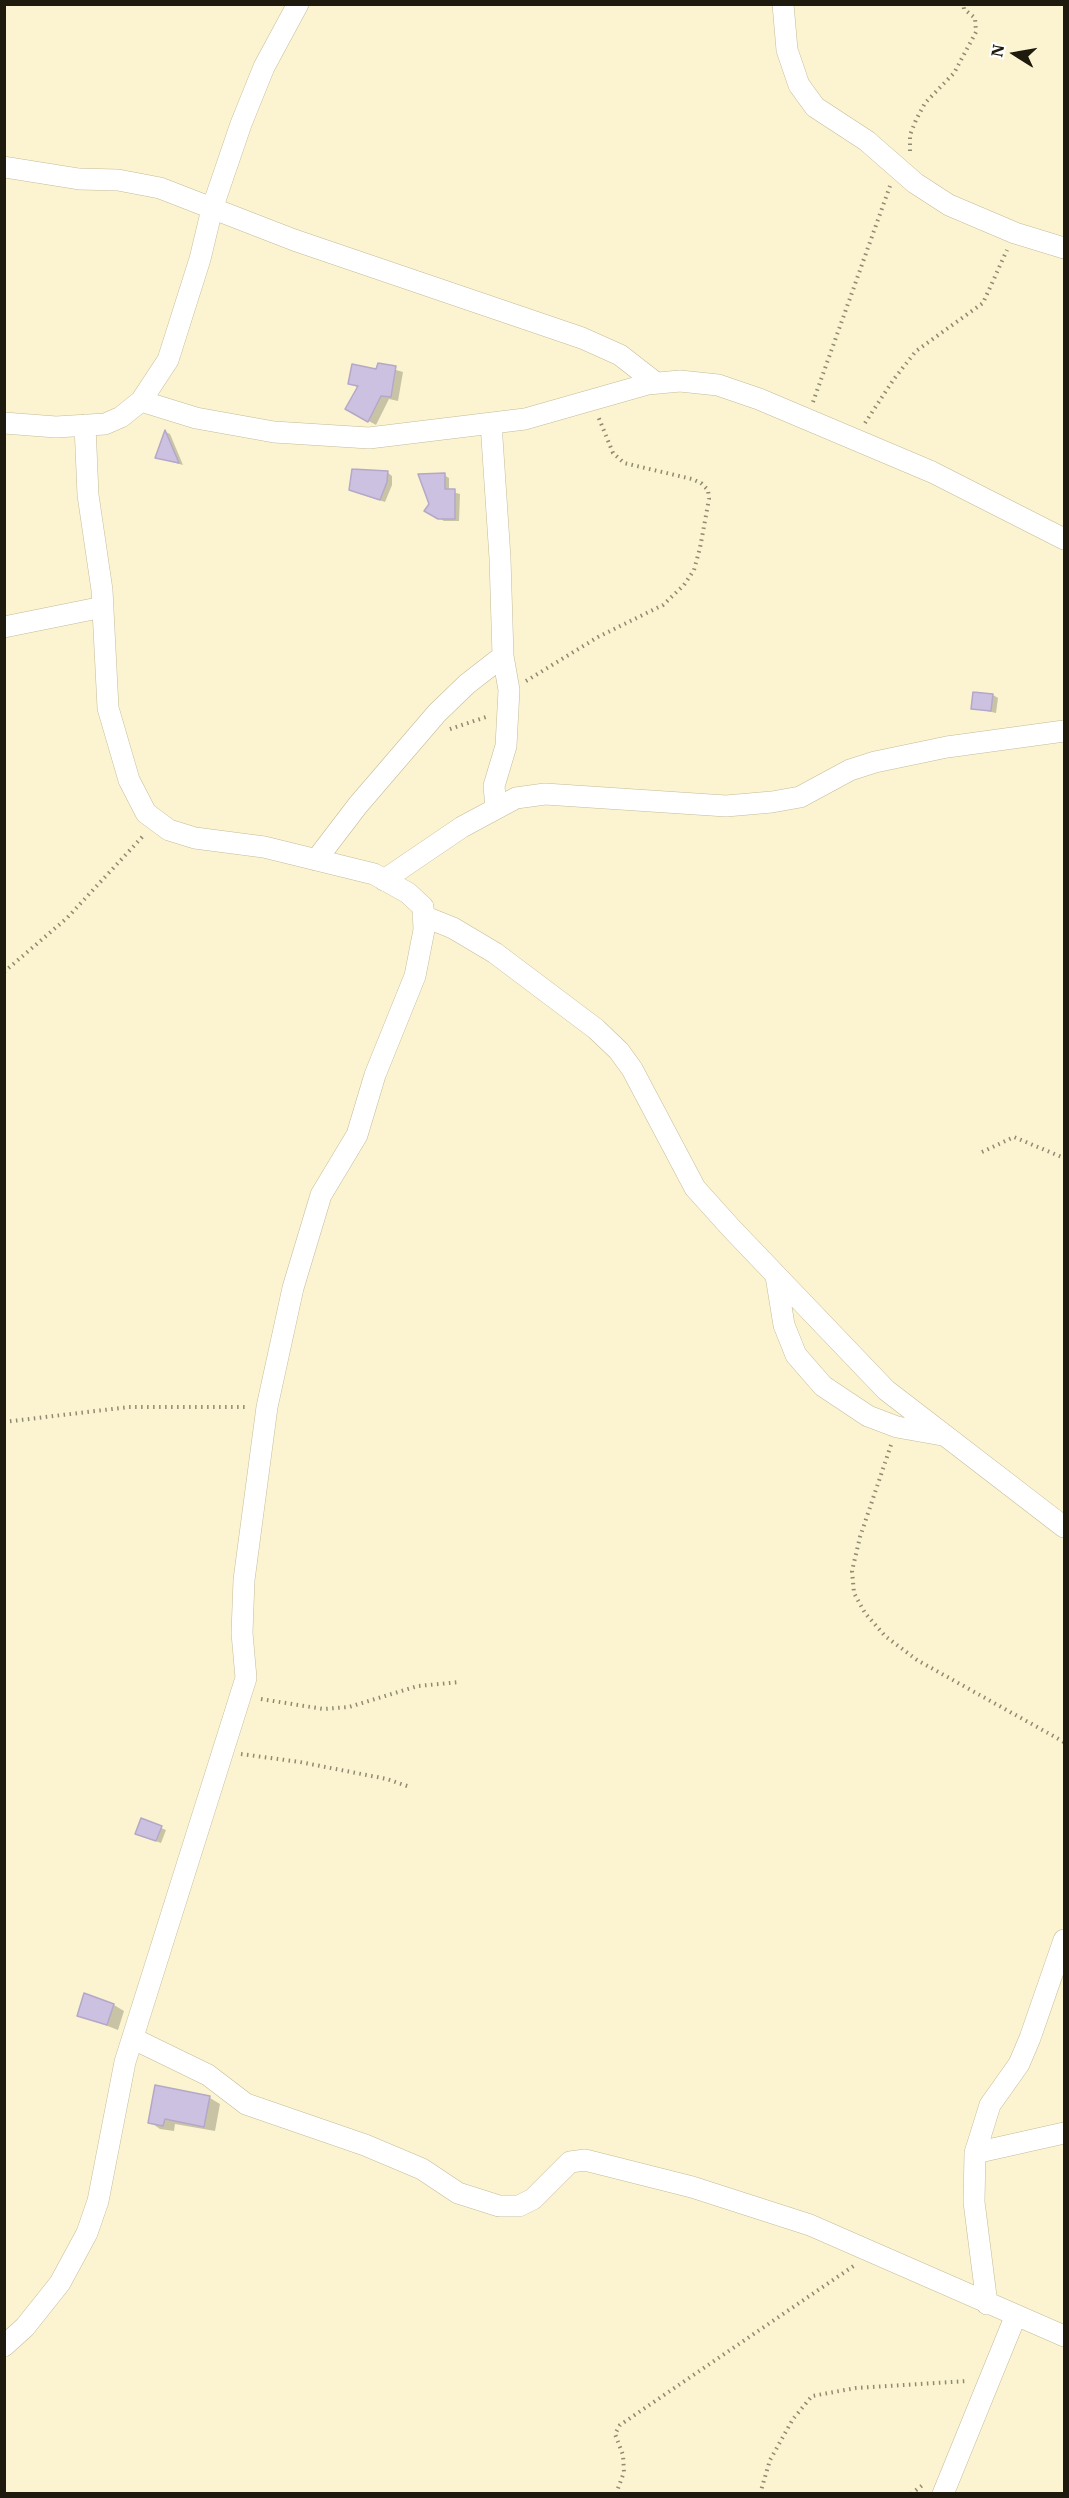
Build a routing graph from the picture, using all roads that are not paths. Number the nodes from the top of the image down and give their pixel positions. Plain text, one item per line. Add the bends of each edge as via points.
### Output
1 (298, 4) edge
2 (783, 4) edge
3 (4, 167) edge
4 (212, 209) junction
5 (1065, 248) edge
6 (656, 383) junction
7 (141, 401) junction
8 (4, 423) edge
9 (491, 423) junction
10 (85, 425) junction
11 (1065, 539) edge
12 (103, 607) junction
13 (4, 627) edge
14 (503, 656) junction
15 (1065, 731) edge
16 (496, 807) junction
17 (316, 860) junction
18 (384, 880) junction
19 (423, 916) junction
20 (776, 1276) junction
21 (942, 1435) junction
22 (1065, 1527) edge
23 (1065, 1940) edge
24 (134, 2039) junction
25 (1065, 2133) edge
26 (975, 2153) junction
27 (987, 2304) junction
28 (1016, 2315) junction
29 (1065, 2336) edge
30 (4, 2346) edge
31 (943, 2493) edge

1 - 4 street via 264,67
2 - 5 street via 787,50 808,100 949,205
3 - 4 street via 160,188
4 - 6 street via 582,338 620,355
4 - 7 street via 168,360
6 - 9 street via 525,419
6 - 11 street via 718,385 932,472
7 - 9 street via 196,418 274,432 320,435 369,438
7 - 10 street via 105,424
8 - 10 street
9 - 14 street
10 - 12 street via 88,495
12 - 13 street
12 - 17 street via 108,708 129,780 146,813 169,830 195,838 264,847
14 - 16 street via 509,690 507,746 494,786
14 - 17 street via 437,713
15 - 16 street via 947,747 875,762 850,770 800,797 772,802 726,806 544,794 516,798
16 - 18 street
17 - 18 street
18 - 19 street via 408,893 423,907
19 - 20 street via 453,928 495,953 619,1051 695,1188
19 - 24 street via 415,976 375,1075 357,1135 321,1195 280,1339 244,1580 242,1633 246,1678
20 - 21 street via 886,1390
20 - 21 street via 784,1325 796,1355 824,1386 868,1416 897,1427
21 - 22 street
23 - 26 street via 1030,2038 1019,2064 990,2105
24 - 27 street via 208,2075 246,2104 365,2145 422,2169 458,2193 499,2206 519,2206 533,2199 570,2162 585,2160 692,2187 810,2225
24 - 30 street via 119,2087 112,2140 87,2233 41,2309
25 - 26 street
26 - 27 street via 974,2202
27 - 28 street
28 - 29 street
28 - 31 street

